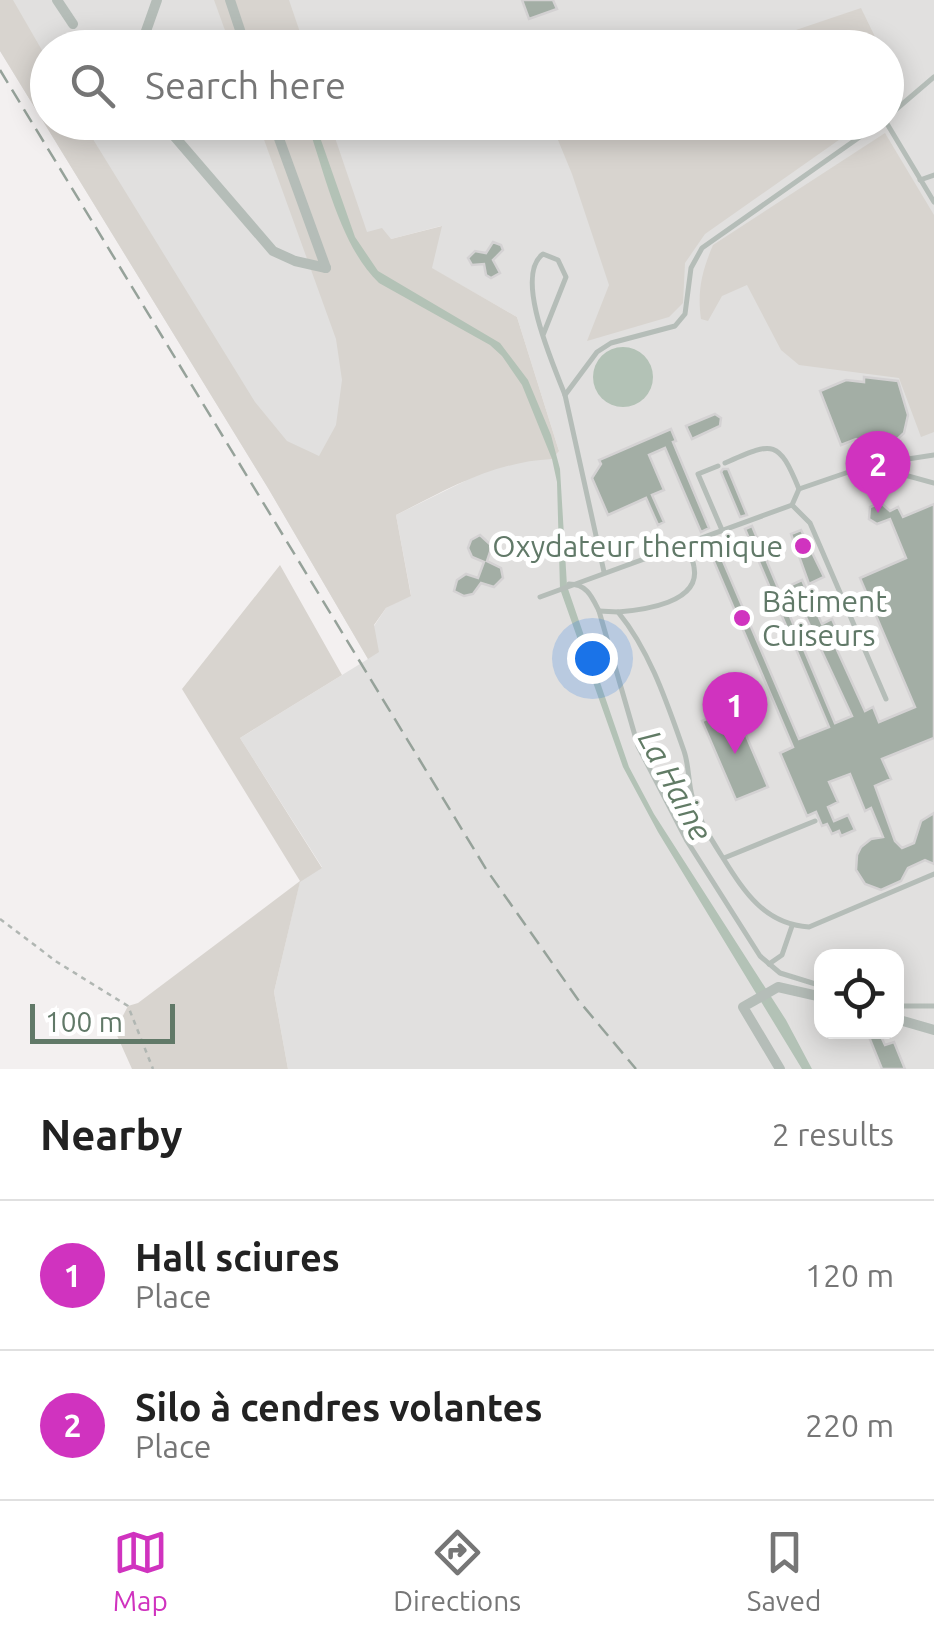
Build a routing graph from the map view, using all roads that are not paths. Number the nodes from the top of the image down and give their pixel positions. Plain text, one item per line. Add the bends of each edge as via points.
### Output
1 (157, 0) edge
2 (230, 0) edge
3 (62, 2) edge
4 (73, 24) dead end
5 (146, 30) edge
6 (240, 30) edge
7 (934, 76) edge
8 (904, 103) edge
9 (177, 140) edge
10 (280, 140) edge
11 (857, 140) edge
12 (896, 140) edge
13 (934, 175) edge
14 (920, 180) junction
15 (934, 202) edge
16 (543, 335) junction
17 (565, 395) junction
18 (934, 456) edge
19 (869, 466) junction
20 (934, 483) edge
21 (799, 489) junction
22 (792, 505) junction
23 (722, 530) junction
24 (685, 543) junction
25 (604, 572) junction
26 (569, 584) junction
27 (540, 597) dead end
28 (599, 611) junction
29 (618, 612) junction
30 (886, 698) dead end
31 (815, 821) dead end
32 (724, 858) junction
33 (934, 874) edge
34 (792, 926) junction
35 (770, 964) junction
36 (814, 984) edge
37 (814, 994) edge
38 (904, 1006) edge
39 (934, 1006) edge
40 (904, 1021) edge
41 (934, 1030) edge
42 (780, 1069) edge

1 - 5 street
2 - 6 street
3 - 4 street
7 - 8 lane
9 - 10 street via 273,251 326,268
11 - 17 lane via 702,248 685,314 675,326 597,352
12 - 14 lane
13 - 14 lane
14 - 15 lane
16 - 16 lane via 532,282 532,268 543,254 558,260 566,277
16 - 17 lane
17 - 25 lane
18 - 19 lane
19 - 20 lane
19 - 21 lane
21 - 22 lane
21 - 23 lane via 776,449 762,447 698,474
22 - 23 lane
22 - 30 lane via 810,523
23 - 24 lane
24 - 25 lane
24 - 29 lane via 695,569 691,586 674,600
25 - 26 lane
26 - 27 lane
26 - 28 lane via 590,593
28 - 29 lane
28 - 35 lane via 652,776
29 - 32 lane via 639,638 686,756 692,796
31 - 32 lane
32 - 34 lane via 748,899
33 - 34 lane via 809,927
34 - 35 lane via 782,955
35 - 36 lane
37 - 42 street via 773,989 743,1007
38 - 39 lane
40 - 41 street

